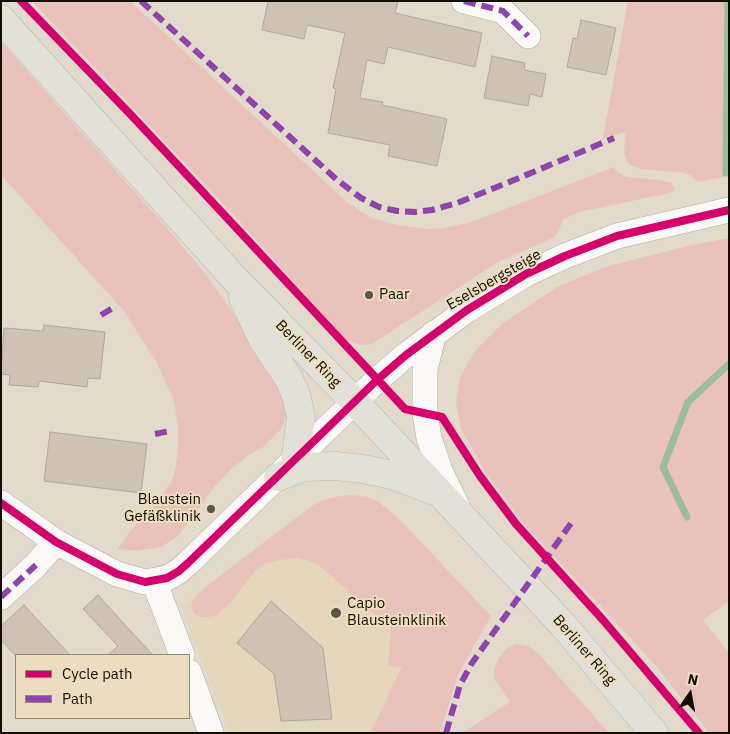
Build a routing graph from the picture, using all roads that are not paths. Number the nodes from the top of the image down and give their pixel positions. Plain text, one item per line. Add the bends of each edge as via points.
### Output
1 (464, 1) edge
2 (1, 19) edge
3 (528, 36) dead end
4 (729, 210) edge
5 (234, 278) junction
6 (434, 333) junction
7 (355, 402) junction
8 (296, 457) junction
9 (278, 477) junction
10 (440, 493) junction
11 (1, 503) edge
12 (460, 515) junction
13 (56, 542) junction
14 (154, 582) junction
15 (1, 597) edge
16 (181, 654) edge
17 (190, 677) edge
18 (211, 733) edge
19 (654, 733) edge

1 - 3 street via 503,10
2 - 5 main road, Berliner Ring
4 - 6 street, Eselsbergsteige via 617,236 565,256 526,274
5 - 7 main road, Berliner Ring
5 - 8 main road via 263,340 296,395 301,418
6 - 7 street, Eselsbergsteige
6 - 12 street via 426,369 425,412 429,438 440,471
7 - 8 street, Eselsbergsteige
7 - 10 main road, Berliner Ring
8 - 9 street, Eselsbergsteige
9 - 10 main road via 304,467 345,467 392,475
9 - 14 street, Eselsbergsteige via 178,571
10 - 12 main road, Berliner Ring
11 - 13 street
12 - 19 main road, Berliner Ring via 564,626
13 - 14 street via 117,574
13 - 15 street
14 - 16 street
17 - 18 street

